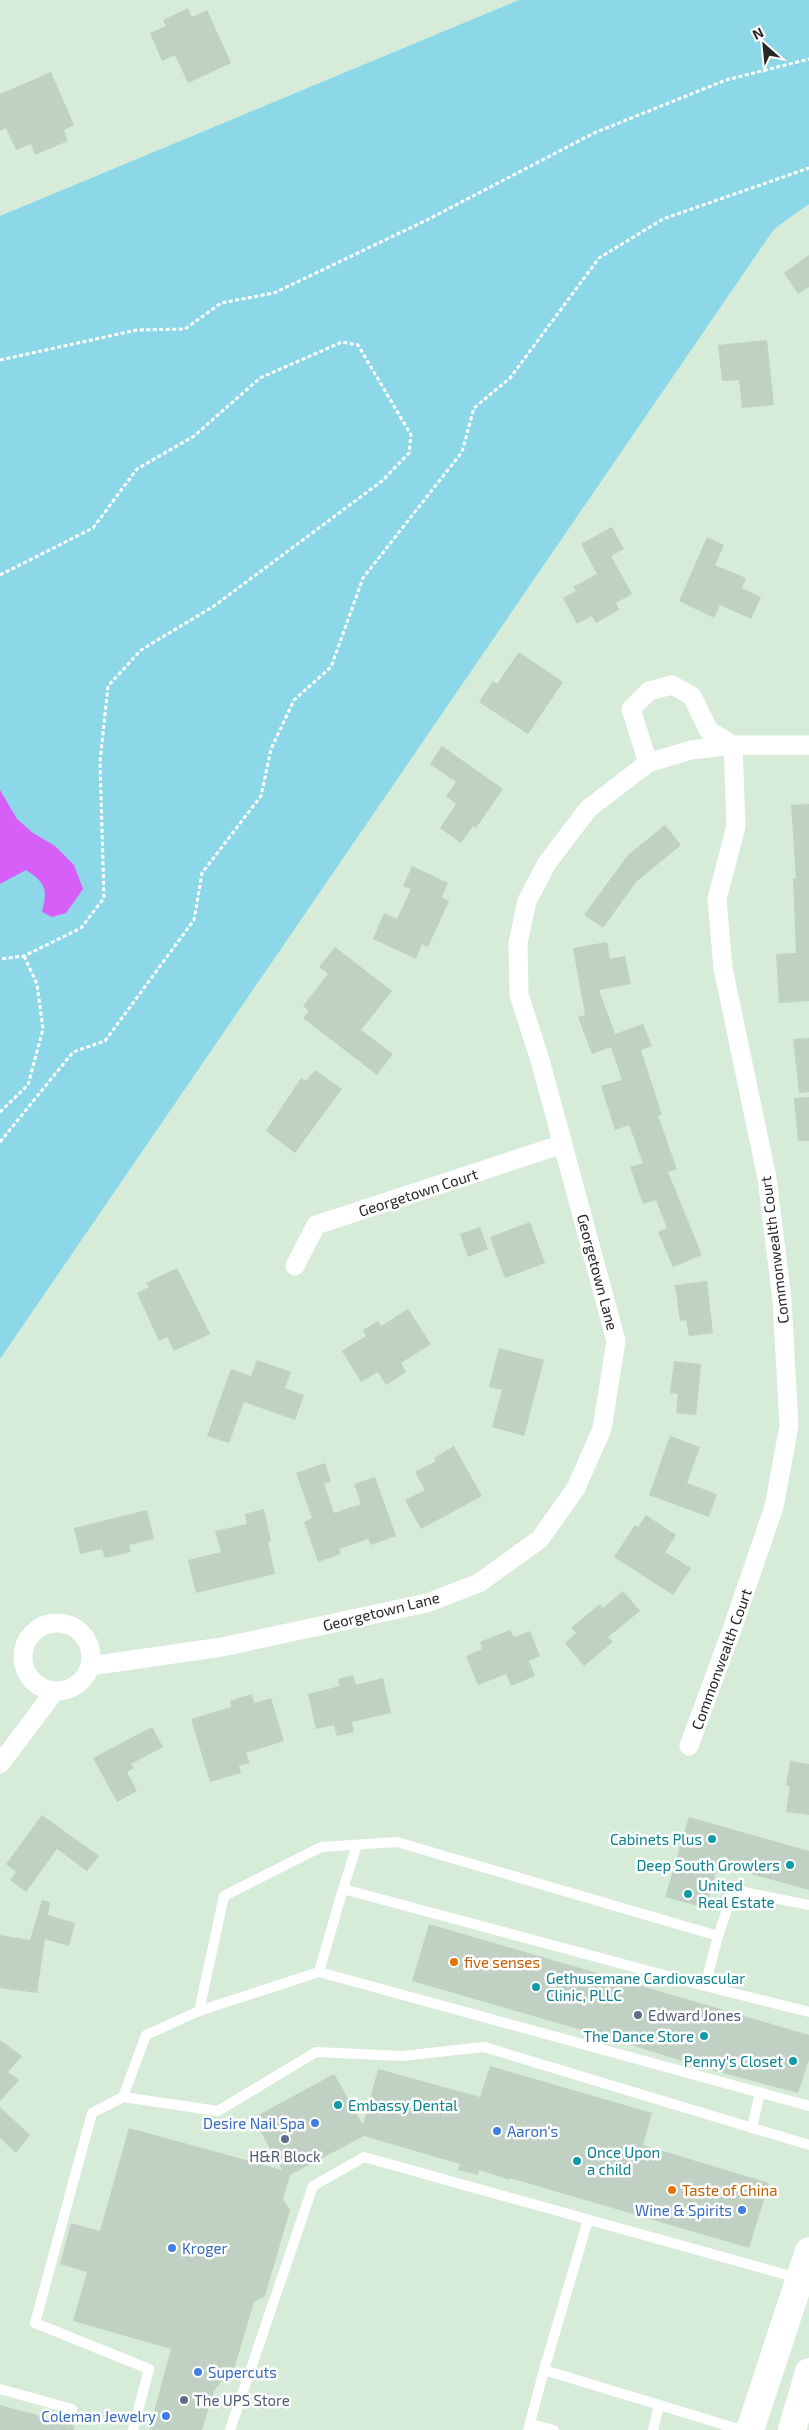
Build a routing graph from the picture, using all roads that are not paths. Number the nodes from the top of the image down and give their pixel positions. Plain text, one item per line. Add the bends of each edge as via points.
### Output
1 (733, 745) junction
2 (809, 745) edge
3 (648, 763) junction
4 (563, 1144) junction
5 (295, 1266) dead end
6 (90, 1666) junction
7 (55, 1691) junction
8 (689, 1746) dead end
9 (0, 1764) edge
10 (357, 1845) junction
11 (343, 1890) junction
12 (809, 1905) edge
13 (718, 1936) junction
14 (319, 1972) junction
15 (705, 1986) junction
16 (198, 2011) junction
17 (809, 2012) edge
18 (760, 2092) junction
19 (123, 2097) junction
20 (809, 2106) edge
21 (752, 2128) junction
22 (809, 2145) edge
23 (588, 2220) junction
24 (809, 2251) edge
25 (800, 2279) junction
26 (544, 2370) junction
27 (809, 2372) edge
28 (0, 2389) edge
29 (659, 2405) junction
30 (72, 2409) dead end
31 (529, 2427) edge
32 (133, 2430) edge
33 (230, 2430) edge
34 (554, 2430) edge
35 (653, 2430) edge
36 (742, 2430) edge
37 (750, 2430) edge
38 (792, 2430) edge

1 - 2 street, Georgetown Lane
1 - 3 street, Georgetown Lane via 691,750
1 - 3 street via 709,731 692,696 672,685 649,691 631,709
1 - 8 street, Commonwealth Court via 736,826 717,899 723,968 767,1178 782,1300 789,1426 774,1507
3 - 4 street, Georgetown Lane via 588,809 547,863 527,900 518,942 519,995
4 - 5 street, Georgetown Court via 316,1225
4 - 6 street, Georgetown Lane via 616,1341 602,1429 576,1488 540,1539 479,1583 427,1603 222,1647
6 - 7 street via 76,1685
6 - 7 street via 89,1646 76,1629 54,1624 34,1632 24,1652 27,1674 34,1683
7 - 9 street
10 - 11 lane
10 - 13 lane via 397,1842
10 - 16 lane via 321,1847 224,1896
11 - 14 lane
11 - 15 lane
12 - 13 lane via 734,1890
13 - 15 lane
14 - 16 lane
14 - 18 lane
15 - 17 lane
16 - 19 lane via 146,2035
18 - 20 lane
18 - 21 lane
19 - 21 lane via 218,2111 316,2052 402,2056 484,2047
19 - 32 lane via 92,2113 35,2323 148,2369
21 - 22 lane
23 - 25 lane
23 - 26 lane
23 - 33 lane via 364,2157 313,2186
24 - 25 main road
25 - 37 main road
26 - 29 lane
26 - 31 lane
27 - 38 main road
28 - 30 lane
29 - 35 lane
29 - 36 lane
31 - 34 lane

